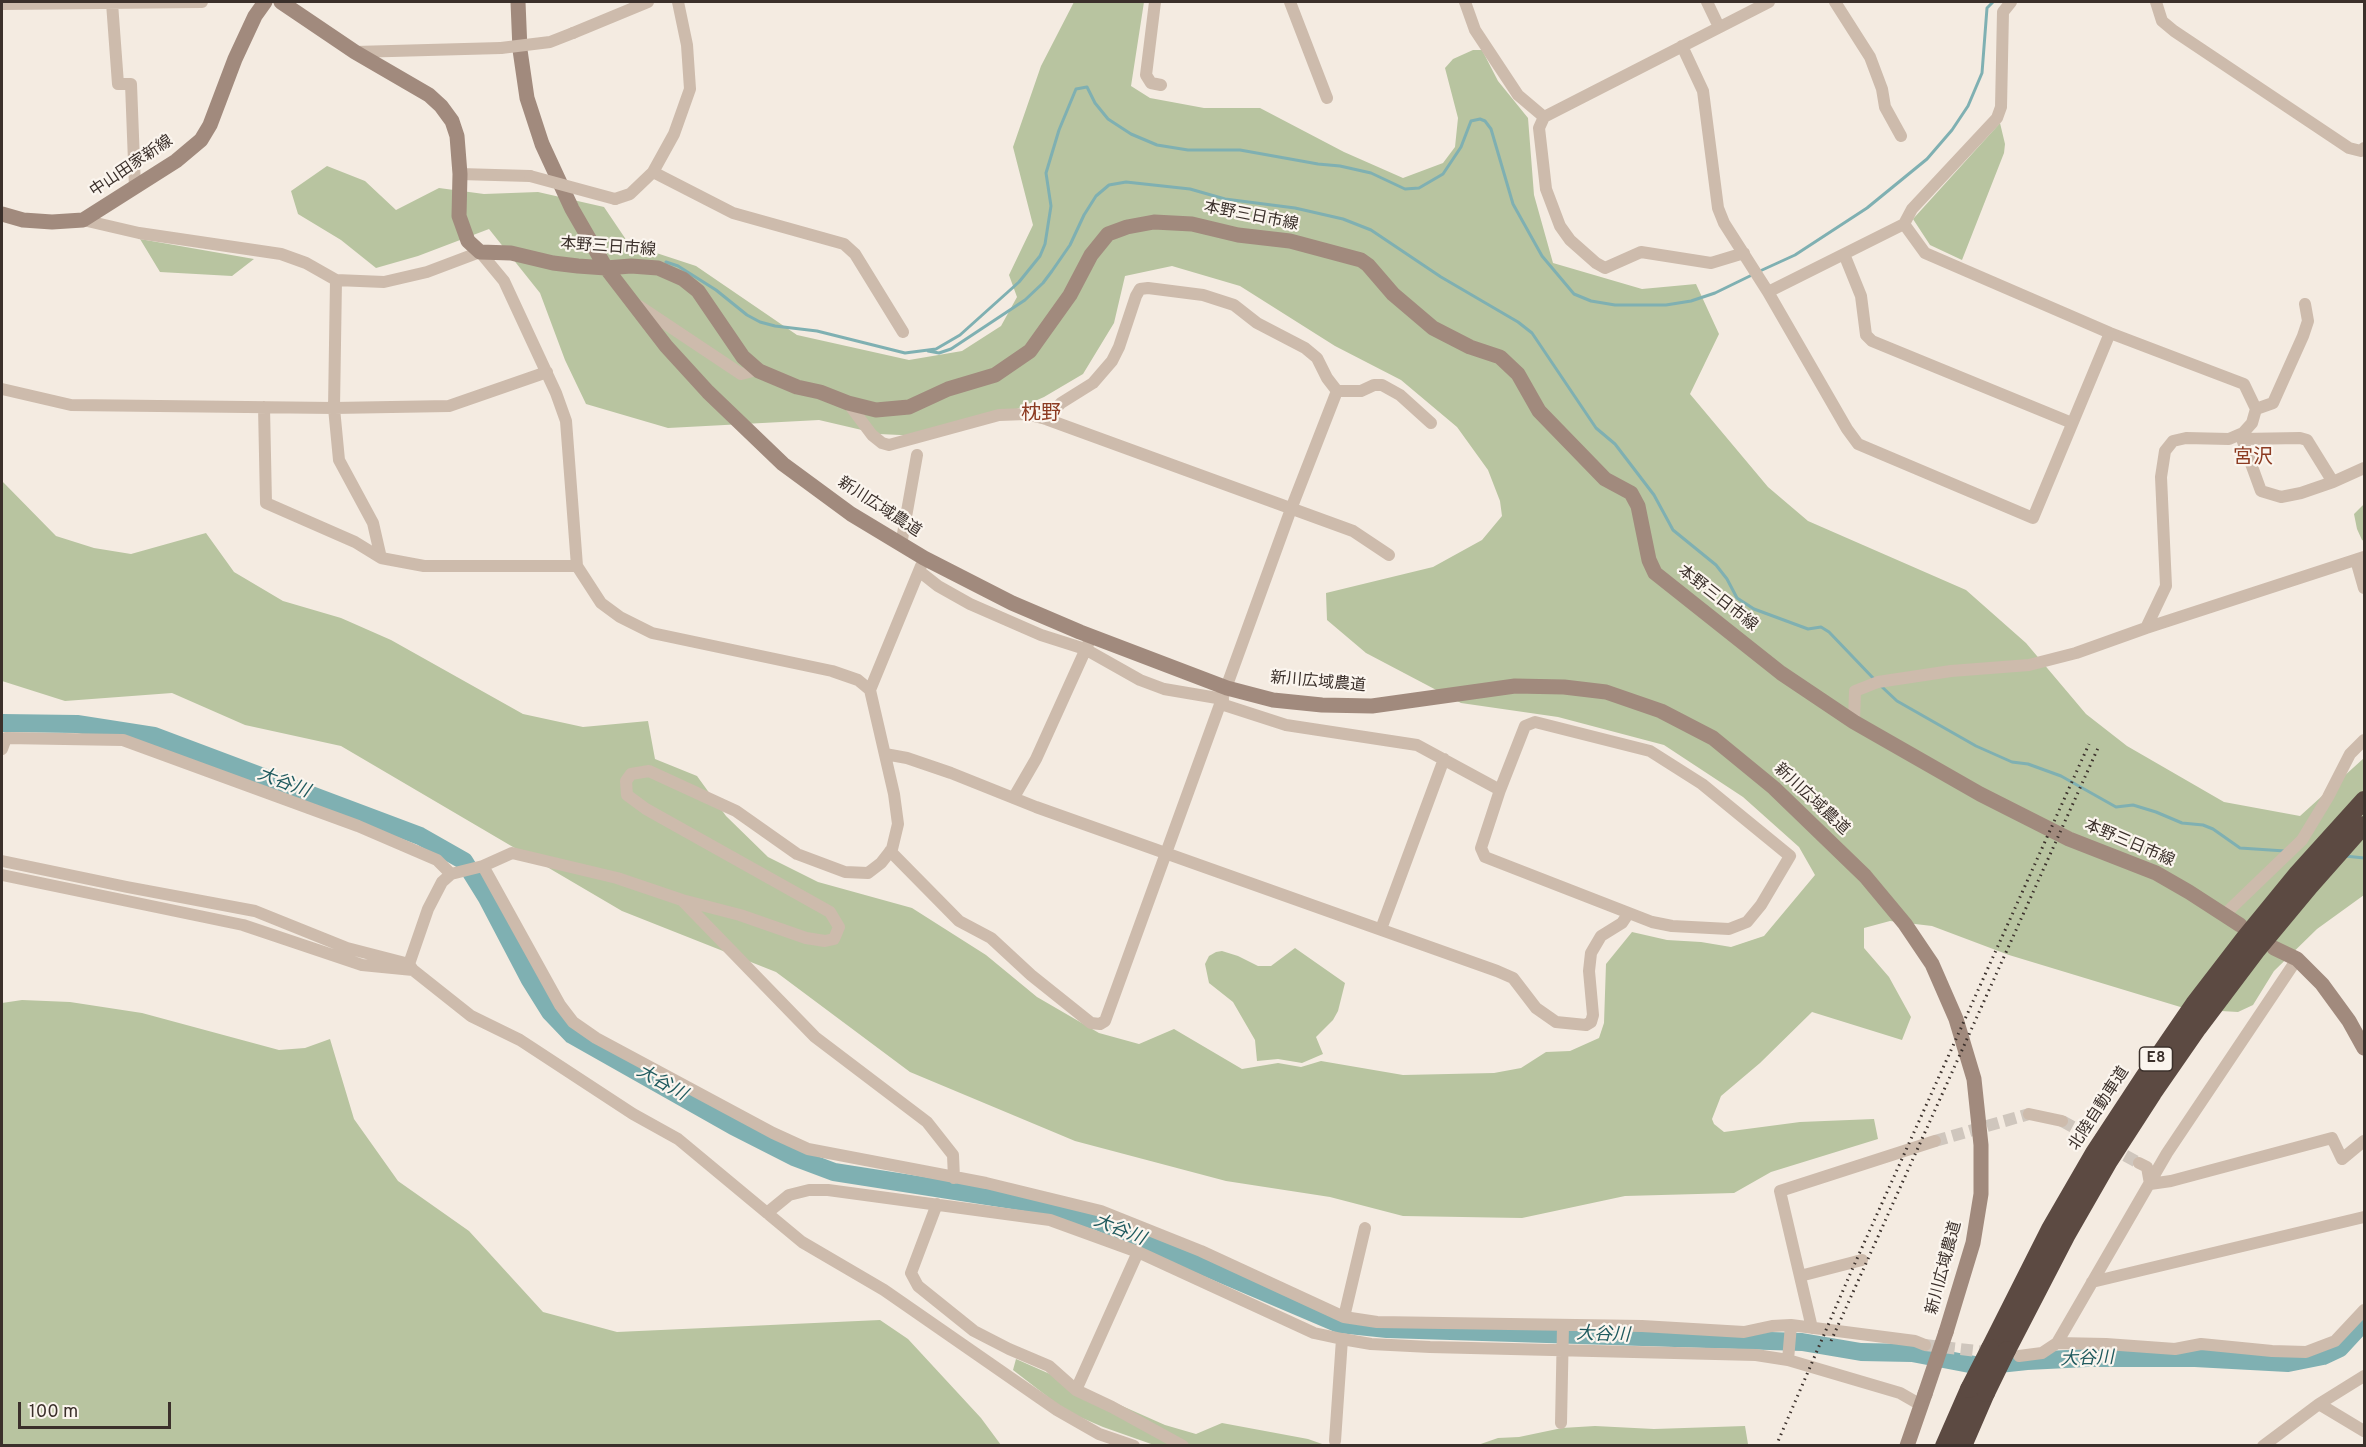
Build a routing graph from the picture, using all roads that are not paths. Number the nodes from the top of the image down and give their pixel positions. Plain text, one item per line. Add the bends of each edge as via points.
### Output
1 (202, 2) edge
2 (265, 2) edge
3 (281, 2) edge
4 (518, 2) edge
5 (648, 2) edge
6 (678, 2) edge
7 (1155, 2) edge
8 (1290, 2) edge
9 (1465, 2) edge
10 (1707, 2) edge
11 (1769, 2) edge
12 (1835, 2) edge
13 (2011, 2) edge
14 (2156, 2) edge
15 (112, 3) junction
16 (2, 4) edge
17 (1719, 27) junction
18 (1682, 46) junction
19 (355, 52) junction
20 (1161, 85) dead end
21 (1327, 98) dead end
22 (1544, 117) junction
23 (1901, 136) dead end
24 (2364, 148) edge
25 (653, 172) junction
26 (460, 174) junction
27 (135, 188) junction
28 (2, 214) edge
29 (83, 220) junction
30 (1904, 224) junction
31 (480, 252) junction
32 (1744, 253) junction
33 (1844, 254) junction
34 (606, 268) junction
35 (336, 280) junction
36 (1768, 292) junction
37 (631, 300) junction
38 (2305, 304) dead end
39 (903, 332) dead end
40 (2110, 333) junction
41 (757, 370) junction
42 (546, 372) junction
43 (2, 389) edge
44 (1337, 391) junction
45 (848, 403) junction
46 (264, 408) junction
47 (334, 408) junction
48 (2256, 409) junction
49 (1046, 419) junction
50 (1431, 423) dead end
51 (2072, 423) junction
52 (2240, 437) junction
53 (917, 455) dead end
54 (2364, 468) edge
55 (2333, 482) junction
56 (1292, 509) junction
57 (901, 545) junction
58 (1389, 555) dead end
59 (381, 558) junction
60 (2360, 559) edge
61 (921, 565) junction
62 (578, 566) junction
63 (2364, 588) edge
64 (2146, 628) junction
65 (1088, 643) junction
66 (870, 690) junction
67 (1224, 697) junction
68 (1854, 722) junction
69 (2364, 740) edge
70 (3, 742) edge
71 (885, 754) junction
72 (1443, 759) junction
73 (1500, 790) junction
74 (1014, 797) junction
75 (2364, 800) edge
76 (2364, 825) edge
77 (890, 851) junction
78 (1166, 852) junction
79 (2, 861) edge
80 (483, 866) junction
81 (451, 874) junction
82 (2, 875) edge
83 (682, 900) junction
84 (1626, 912) junction
85 (2224, 915) junction
86 (2240, 926) dead end
87 (1382, 929) junction
88 (2274, 948) dead end
89 (2296, 959) junction
90 (411, 967) junction
91 (2364, 1048) edge
92 (2029, 1114) tunnel mouth
93 (2062, 1121) tunnel mouth
94 (1935, 1141) tunnel mouth
95 (2364, 1142) edge
96 (2139, 1163) tunnel mouth
97 (954, 1178) junction
98 (2150, 1184) junction
99 (936, 1204) junction
100 (767, 1213) junction
101 (2364, 1217) edge
102 (1365, 1228) dead end
103 (1138, 1252) junction
104 (1862, 1260) dead end
105 (1800, 1276) junction
106 (2092, 1282) junction
107 (2364, 1310) edge
108 (1344, 1317) junction
109 (1791, 1325) junction
110 (1563, 1326) junction
111 (1812, 1328) junction
112 (1342, 1339) junction
113 (2057, 1344) junction
114 (1925, 1345) tunnel mouth
115 (1562, 1350) junction
116 (2005, 1351) junction
117 (1788, 1360) junction
118 (2364, 1376) edge
119 (1076, 1390) junction
120 (1978, 1391) junction
121 (1923, 1399) junction
122 (2319, 1404) junction
123 (1561, 1423) dead end
124 (2364, 1431) edge
125 (1335, 1441) dead end
126 (1134, 1446) edge
127 (1183, 1446) edge
128 (1907, 1446) edge
129 (1944, 1446) edge
130 (1963, 1446) edge
131 (2263, 1446) edge

1 - 15 street
2 - 27 main road, 中山田家新線 via 235,59 201,140 176,162
3 - 19 main road
4 - 34 main road, 新川広域農道 via 527,98 542,144 572,209
5 - 19 street, bridge via 550,42 501,48
6 - 25 street via 687,45 690,89 674,134
7 - 20 street via 1146,75 1151,83
8 - 21 street
9 - 22 street via 1475,30 1518,95
10 - 17 street
11 - 17 street
12 - 23 street via 1870,57 1885,107
13 - 30 street via 2003,12 2001,107 1997,118 1912,209
14 - 24 street via 2163,21 2174,31 2349,148
15 - 16 street
15 - 27 street via 118,84 130,84
17 - 18 street
18 - 22 street
18 - 32 street via 1703,91 1718,208
19 - 26 main road via 420,89 441,106 457,136
22 - 32 street via 1539,128 1546,189 1560,226 1596,263 1605,268 1641,252 1711,263
25 - 26 street, bridge via 630,194 615,199 530,176
25 - 39 street via 733,213 844,244 855,254
26 - 31 main road via 459,216 468,241
27 - 29 main road, 中山田家新線
28 - 29 main road, 中山田家新線 via 23,220
29 - 35 street via 139,233 281,254
30 - 33 street
30 - 40 street via 1925,253
31 - 34 main road, 本野三日市線
31 - 35 street via 427,273 384,282
31 - 42 street via 504,281
32 - 36 street
33 - 36 street
33 - 51 street via 1861,296 1866,335 1872,341
34 - 37 main road, 新川広域農道
34 - 41 main road, 本野三日市線 via 658,268 683,279 698,291 743,357
35 - 47 street
36 - 51 street via 1858,444 1919,471 2033,518
37 - 41 street via 741,374
37 - 57 main road, 新川広域農道 via 708,393 783,464
38 - 48 street via 2308,321 2303,336 2272,403
40 - 48 street via 2244,384
40 - 51 street
41 - 45 main road, 本野三日市線 via 777,381
42 - 47 street via 449,406
42 - 62 street via 566,421
43 - 46 street via 71,405
44 - 49 street via 1317,358 1234,305 1203,295 1148,288 1140,289 1136,296 1112,362 1093,383 1061,403
44 - 50 street via 1361,391 1382,385
44 - 56 street
45 - 49 street via 872,435 889,445 999,415 1026,414
45 - 68 main road, 本野三日市線 via 876,410 909,407 948,389 995,375 1030,351 1070,295 1091,255 1108,234 1127,227 1154,222 1192,224 1290,241 1361,260 1433,328 1500,357 1518,374 1539,411 1564,437 1605,479 1631,493 1656,573 1781,673
46 - 47 street
46 - 59 street via 266,503 355,542
47 - 59 street via 339,459 373,523
48 - 52 street via 2253,423
49 - 56 street
52 - 55 street via 2307,440
52 - 55 street via 2261,491 2280,497
52 - 64 street via 2187,438 2173,441 2165,451 2161,477 2166,586
53 - 57 street
54 - 55 street
56 - 58 street via 1353,531
56 - 67 street
57 - 61 main road, 新川広域農道
59 - 62 street via 424,566
60 - 63 street
60 - 64 street
61 - 65 main road, 新川広域農道 via 1012,603
61 - 66 street
62 - 66 street via 601,603 652,633 832,671 858,680
64 - 68 street via 2076,654 2029,664 1878,682 1855,691
65 - 67 main road, 新川広域農道
65 - 67 street via 1140,680 1164,689
65 - 74 street via 1036,759
66 - 71 street
67 - 72 street via 1286,725 1417,745
67 - 78 street
67 - 121 main road, 新川広域農道, bridge via 1372,706 1515,686 1606,692 1661,711 1713,738 1774,788 1865,876 1932,964 1956,1019 1974,1079 1981,1194 1973,1243
68 - 85 main road, 本野三日市線 via 1980,794 2069,839 2156,873
69 - 85 street via 2350,754 2302,840
70 - 81 street via 123,740 357,826 437,860
71 - 74 street via 907,758
71 - 77 street via 898,824
72 - 73 street
72 - 87 street
73 - 84 street via 1481,848 1485,857
73 - 84 street via 1525,726 1535,722 1650,751 1702,784 1790,856 1761,906 1747,922 1729,929 1672,926
74 - 78 street
75 - 116 highway, 北陸自動車道 / E8 via 2298,873 2194,1004 2094,1153 2050,1229
76 - 116 highway, 北陸自動車道 / E8 via 2256,951 2153,1093 2109,1161
77 - 78 street via 959,921 991,938 1091,1023 1100,1024 1105,1021
77 - 83 street via 868,873 845,872 797,854 736,811 649,771 631,774 626,781 627,795 646,809 816,903 830,912 839,927 834,939 806,938
78 - 87 street
79 - 90 street via 255,911 347,948
80 - 81 street
80 - 83 street via 512,853 616,878
80 - 97 street via 560,1005 573,1022 596,1038 808,1149
81 - 90 street via 442,882 428,909
82 - 90 street via 243,925 362,965
83 - 97 street via 816,1037 927,1122 953,1155
84 - 87 street via 1622,923 1601,936 1591,953 1593,1015 1586,1025 1556,1022 1536,1008 1514,978
85 - 86 main road, 本野三日市線
88 - 89 main road
89 - 91 main road via 2322,984
89 - 98 street
90 - 100 street via 471,1016 520,1040 633,1114 678,1138
92 - 93 street
94 - 105 street via 1780,1191
95 - 98 street via 2342,1159 2332,1138
96 - 98 street via 2147,1167
97 - 108 street via 1101,1211 1201,1251
98 - 106 street
99 - 100 street via 809,1190 789,1195
99 - 103 street via 1050,1220
99 - 119 street via 911,1274 918,1286 974,1331 1049,1366
100 - 126 street via 802,1242 884,1290 1057,1410 1099,1434
101 - 106 street
102 - 108 street
103 - 112 street via 1314,1333
103 - 119 street
104 - 105 street
105 - 111 street
106 - 113 street
107 - 113 street via 2335,1341 2306,1352 2201,1344 2175,1349
108 - 110 street via 1377,1322
109 - 110 street via 1744,1332
109 - 111 street
109 - 117 street
110 - 115 street
111 - 114 street
112 - 115 street via 1430,1347
112 - 125 street
113 - 116 street via 2042,1353
115 - 117 street via 1756,1355
115 - 123 street
116 - 120 highway, 北陸自動車道 / E8, bridge
117 - 121 street
118 - 122 street
119 - 127 street
120 - 129 highway, 北陸自動車道 / E8
120 - 130 highway, 北陸自動車道 / E8
121 - 128 main road
122 - 124 street
122 - 131 street

